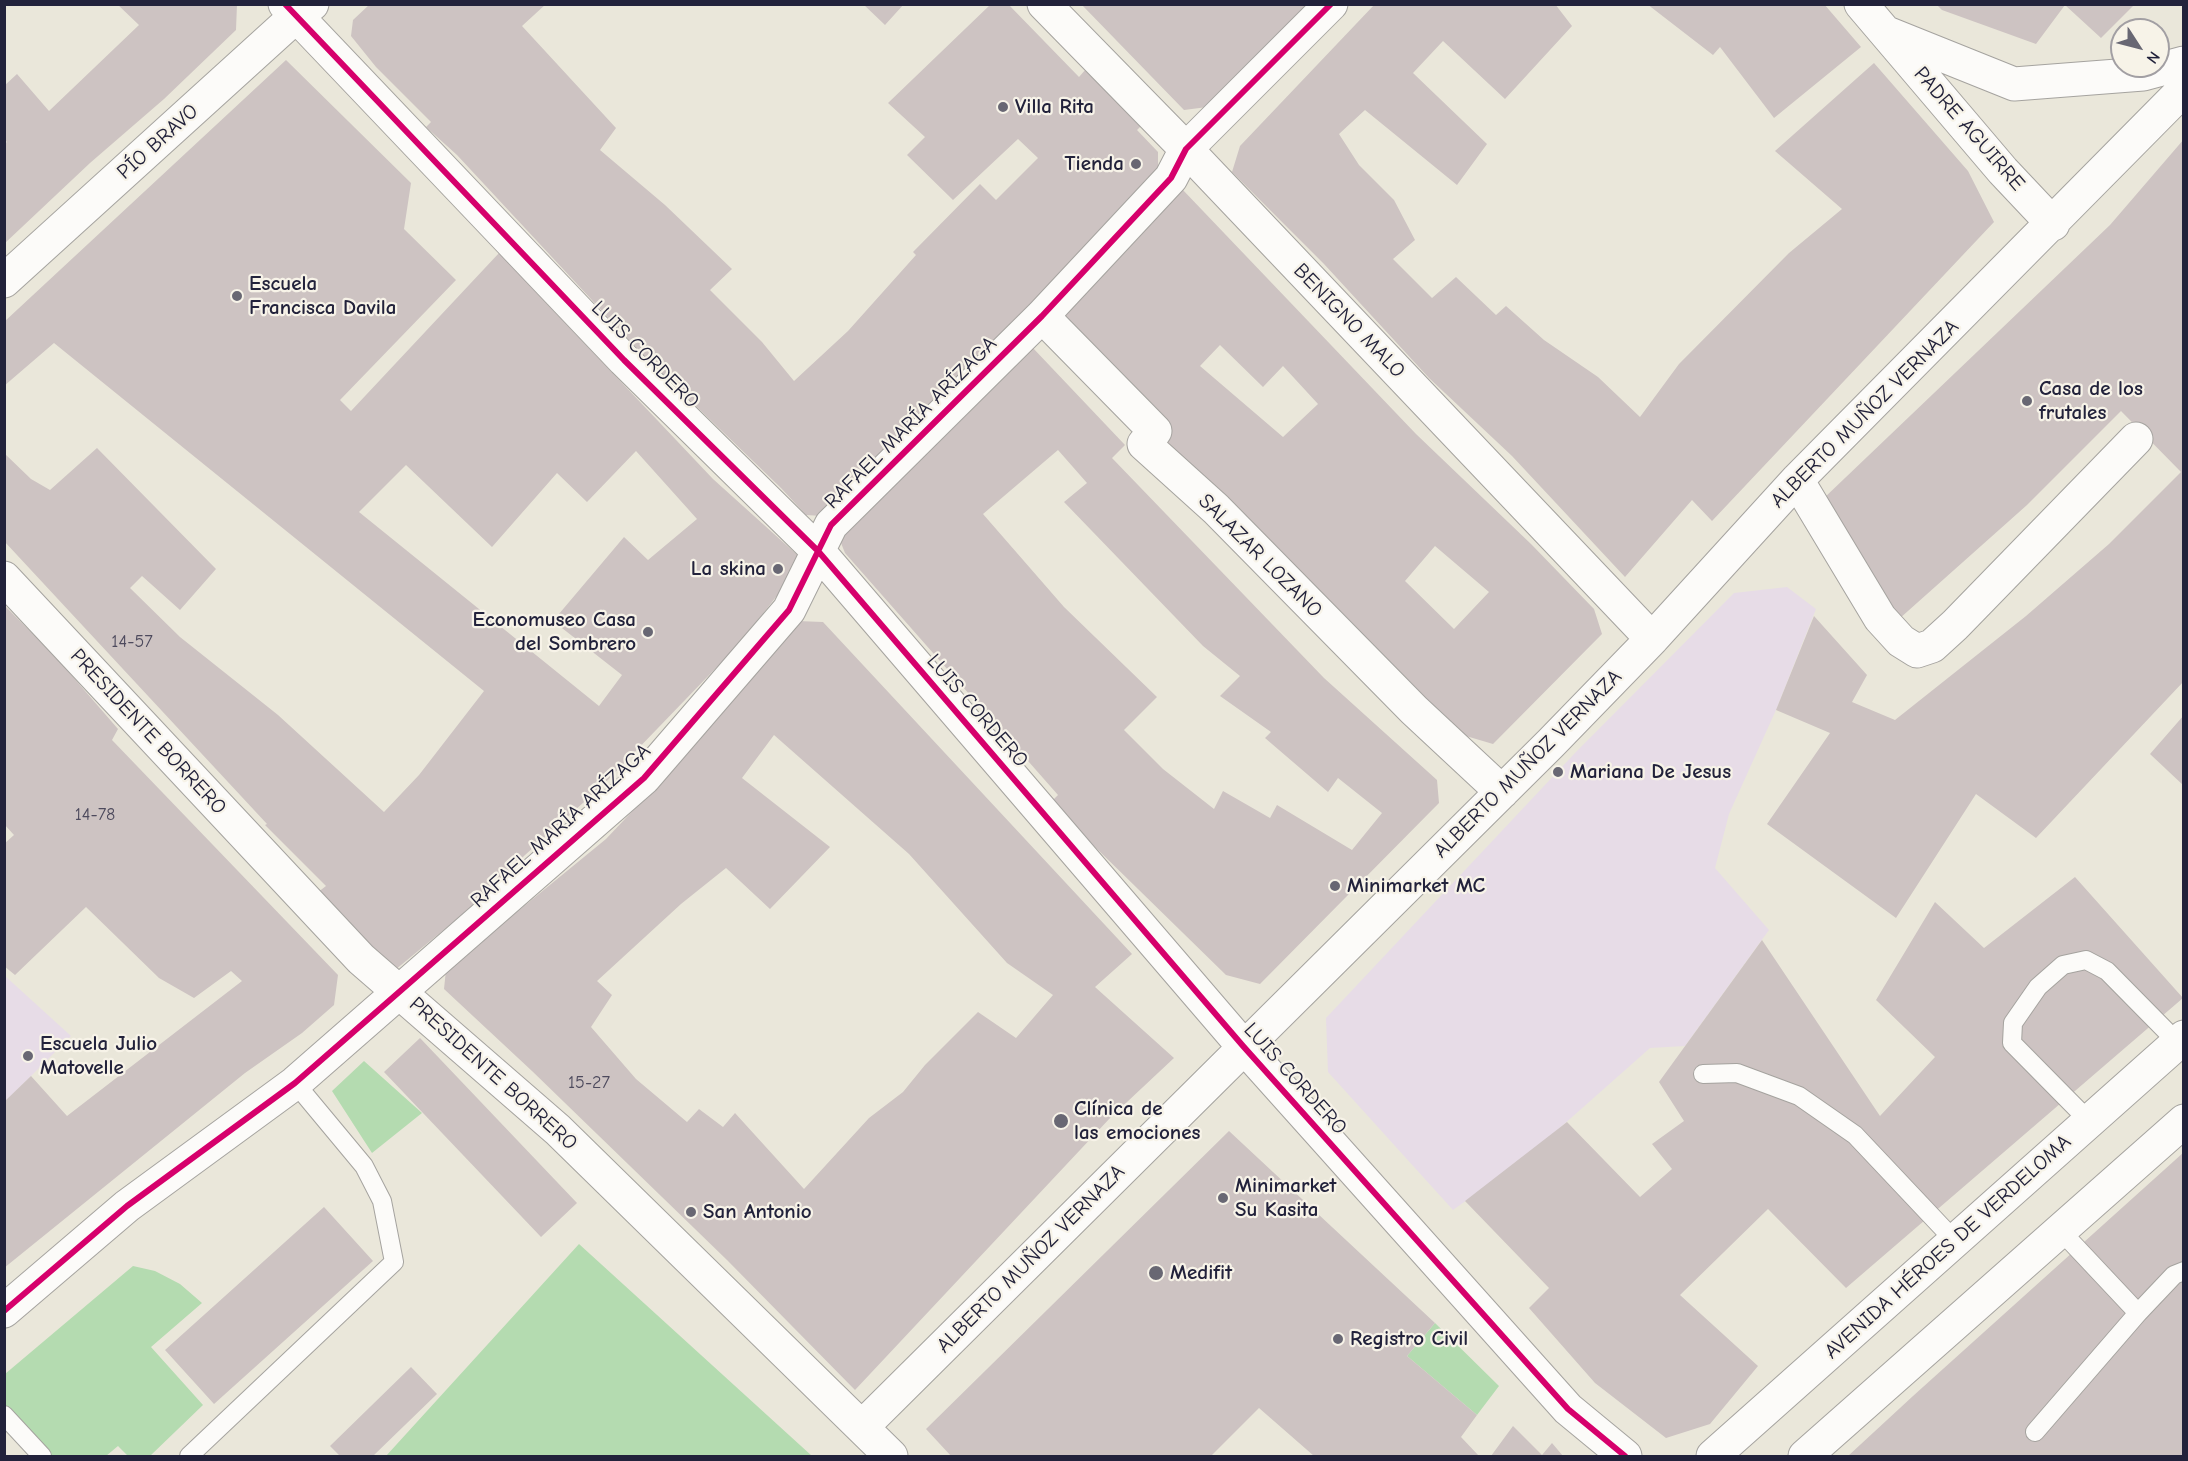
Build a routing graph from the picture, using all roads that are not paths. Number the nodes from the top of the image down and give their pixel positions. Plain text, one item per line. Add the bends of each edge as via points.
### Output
1 (1044, 4) edge
2 (1331, 4) edge
3 (1861, 4) edge
4 (298, 8) edge
5 (1887, 33) junction
6 (2184, 63) edge
7 (2184, 89) edge
8 (1186, 149) junction
9 (2053, 224) junction
10 (4, 281) edge
11 (1042, 316) junction
12 (2136, 439) dead end
13 (1797, 480) junction
14 (818, 551) junction
15 (4, 578) edge
16 (1652, 639) junction
17 (1502, 792) junction
18 (400, 990) junction
19 (2180, 1040) edge
20 (1243, 1046) junction
21 (1703, 1074) dead end
22 (295, 1083) junction
23 (2089, 1121) junction
24 (2184, 1121) edge
25 (2060, 1230) junction
26 (1955, 1241) junction
27 (2184, 1271) edge
28 (4, 1311) edge
29 (2138, 1313) junction
30 (4, 1415) edge
31 (862, 1427) junction
32 (2035, 1432) dead end
33 (42, 1456) edge
34 (189, 1456) edge
35 (891, 1456) edge
36 (1625, 1456) edge
37 (1713, 1456) edge
38 (1805, 1456) edge

1 - 8 street, BENIGNO MALO
2 - 8 street, RAFAEL MARÍA ARÍZAGA
3 - 5 street, PADRE AGUIRRE
4 - 10 street, PÍO BRAVO
4 - 14 street, LUIS CORDERO via 624,360
5 - 6 street, PADRE AGUIRRE via 2014,84 2144,74
5 - 9 street, PADRE AGUIRRE
7 - 9 street, ALBERTO MUÑOZ VERNAZA
8 - 11 street, RAFAEL MARÍA ARÍZAGA via 1171,178
8 - 16 street, BENIGNO MALO
9 - 13 street, ALBERTO MUÑOZ VERNAZA
11 - 14 street, RAFAEL MARÍA ARÍZAGA via 831,525
11 - 17 street, SALAZAR LOZANO via 1155,431 1144,444 1216,509 1414,710
12 - 13 street via 1955,625 1932,646 1917,651 1901,641 1881,618
13 - 16 street, ALBERTO MUÑOZ VERNAZA
14 - 18 street, RAFAEL MARÍA ARÍZAGA via 789,610 644,778
14 - 20 street, LUIS CORDERO
15 - 18 street, PRESIDENTE BORRERO via 361,958
16 - 17 street, ALBERTO MUÑOZ VERNAZA
17 - 20 street, ALBERTO MUÑOZ VERNAZA
18 - 22 street, RAFAEL MARÍA ARÍZAGA
18 - 31 street, PRESIDENTE BORRERO via 558,1130
19 - 23 street, AVENIDA HÉROES DE VERDELOMA
19 - 23 lane via 2107,971 2086,960 2063,965 2038,987 2013,1023 2012,1043
20 - 31 street, ALBERTO MUÑOZ VERNAZA
20 - 36 street, LUIS CORDERO via 1568,1409
21 - 26 lane via 1737,1072 1798,1096 1855,1135
22 - 28 street, RAFAEL MARÍA ARÍZAGA via 127,1206
22 - 34 lane via 364,1166 382,1201 394,1262
23 - 26 street, AVENIDA HÉROES DE VERDELOMA
24 - 25 street
25 - 29 lane
25 - 38 street
26 - 37 street, AVENIDA HÉROES DE VERDELOMA
27 - 29 lane via 2174,1275
29 - 32 lane
30 - 33 lane
31 - 35 street, PRESIDENTE BORRERO

